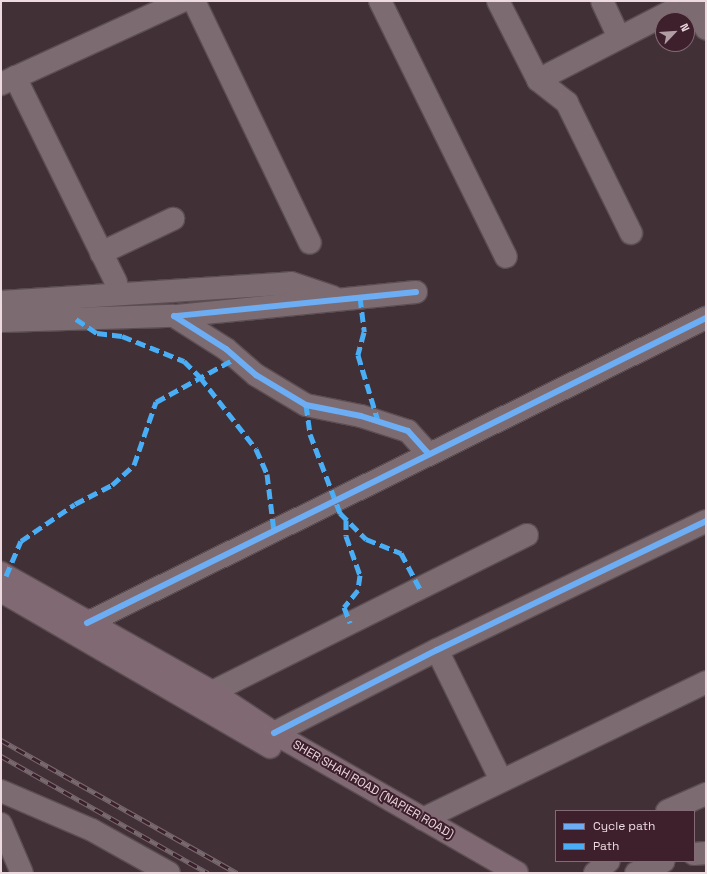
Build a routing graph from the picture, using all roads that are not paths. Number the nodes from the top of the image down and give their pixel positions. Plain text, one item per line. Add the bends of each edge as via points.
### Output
1 (182, 1) edge
2 (194, 1) edge
3 (380, 1) edge
4 (498, 1) edge
5 (602, 1) edge
6 (691, 1) edge
7 (706, 30) edge
8 (619, 37) junction
9 (538, 80) junction
10 (8, 81) edge
11 (173, 219) dead end
12 (631, 233) dead end
13 (310, 243) dead end
14 (101, 253) junction
15 (506, 257) dead end
16 (116, 282) dead end
17 (416, 292) dead end
18 (340, 299) junction
19 (1, 302) edge
20 (174, 316) junction
21 (706, 318) edge
22 (1, 321) edge
23 (429, 454) junction
24 (706, 521) edge
25 (527, 535) dead end
26 (1, 573) edge
27 (1, 591) edge
28 (87, 623) junction
29 (437, 650) junction
30 (147, 666) junction
31 (706, 682) edge
32 (212, 692) junction
33 (274, 733) junction
34 (501, 780) junction
35 (1, 791) edge
36 (706, 794) edge
37 (669, 810) edge
38 (423, 819) junction
39 (1, 824) edge
40 (706, 853) edge
41 (695, 854) edge
42 (608, 862) edge
43 (662, 862) edge
44 (22, 873) edge
45 (169, 873) edge
46 (488, 873) edge
47 (517, 873) edge
48 (595, 873) edge
49 (636, 873) edge

1 - 10 street
2 - 13 street
3 - 15 street
4 - 9 street
5 - 8 street
6 - 7 street
6 - 8 street
8 - 9 street
9 - 12 street via 567,103
10 - 14 street
11 - 14 street
14 - 16 street
17 - 18 street
18 - 19 street via 291,283
18 - 20 street
20 - 22 street
20 - 23 street via 226,349 256,375 306,405 361,416 408,431
21 - 23 street
23 - 28 street
24 - 29 street
25 - 32 street
26 - 28 main road, SHER SHAH ROAD (NAPIER ROAD)
27 - 30 main road, SHER SHAH ROAD (NAPIER ROAD)
28 - 30 main road, SHER SHAH ROAD (NAPIER ROAD)
29 - 33 street
29 - 34 street
30 - 32 main road, SHER SHAH ROAD (NAPIER ROAD)
30 - 46 main road, SHER SHAH ROAD (NAPIER ROAD)
31 - 34 street
32 - 33 main road, SHER SHAH ROAD (NAPIER ROAD)
33 - 38 main road, SHER SHAH ROAD (NAPIER ROAD)
34 - 38 street
35 - 45 street via 92,830
36 - 37 street
38 - 47 main road, SHER SHAH ROAD (NAPIER ROAD)
39 - 44 street
40 - 41 street
42 - 48 street
43 - 49 street

